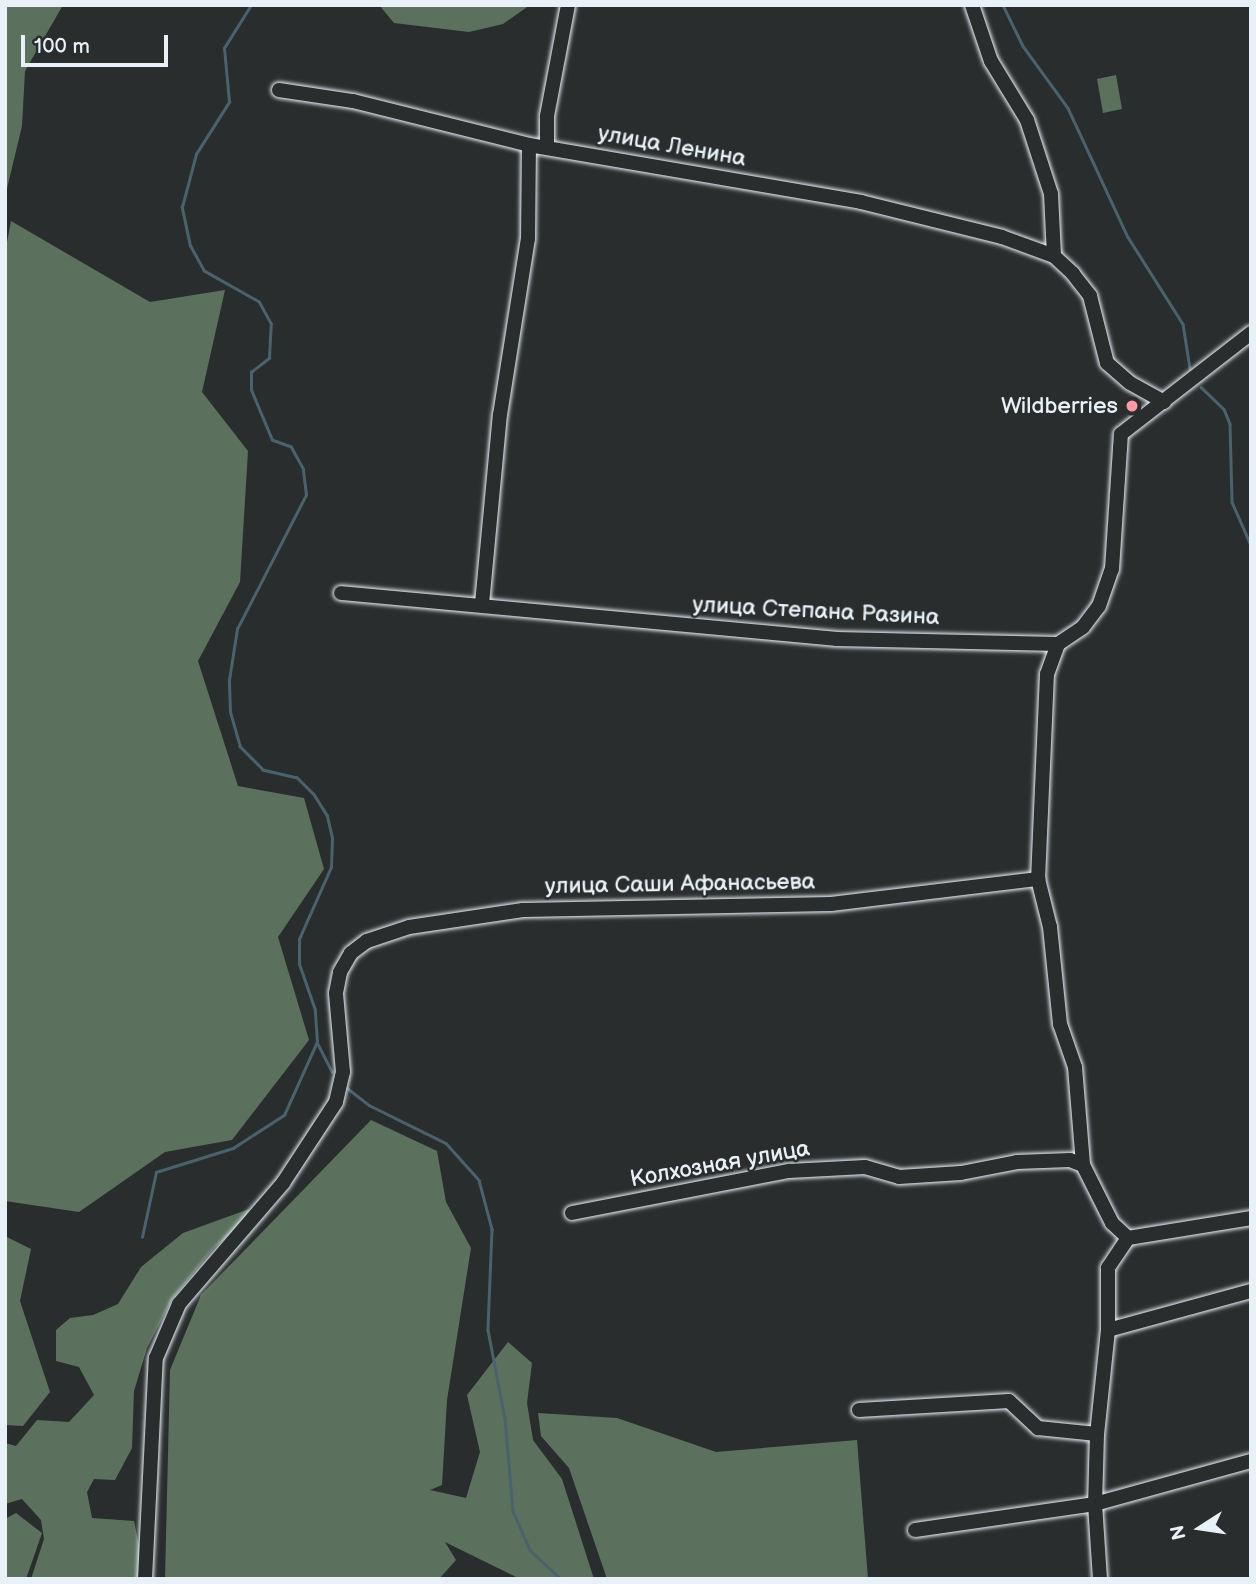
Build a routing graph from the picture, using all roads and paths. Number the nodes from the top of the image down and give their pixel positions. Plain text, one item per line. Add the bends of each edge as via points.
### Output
1 (568, 5) edge
2 (972, 5) edge
3 (279, 90) dead end
4 (529, 145) junction
5 (547, 147) junction
6 (1054, 256) junction
7 (1251, 333) edge
8 (1164, 402) junction
9 (341, 593) dead end
10 (482, 604) junction
11 (1058, 644) junction
12 (1038, 879) junction
13 (1083, 1166) junction
14 (572, 1213) dead end
15 (1251, 1218) edge
16 (1128, 1238) junction
17 (1251, 1291) edge
18 (1108, 1330) junction
19 (859, 1410) dead end
20 (1097, 1434) junction
21 (1251, 1461) edge
22 (1095, 1504) junction
23 (915, 1530) dead end
24 (145, 1579) edge
25 (1100, 1579) edge

1 - 5 street via 547,116
2 - 6 street via 991,61 1027,120 1051,194
3 - 4 street, улица Ленина via 353,101
4 - 5 street, улица Ленина
4 - 10 street via 528,239 500,415
5 - 6 street, улица Ленина via 861,202 1002,237
6 - 8 street via 1090,296 1107,363 1130,383
7 - 8 street
8 - 11 street via 1121,434 1112,569 1099,606 1083,627
9 - 10 street, улица Степана Разина
10 - 11 street, улица Степана Разина via 564,616 835,639
11 - 12 street via 1047,674
12 - 13 street via 1050,927 1060,1024 1075,1067
12 - 24 street, улица Саши Афанасьева via 831,904 523,910 389,932 351,953 340,971 336,1016 343,1072 336,1102 283,1183 179,1304 156,1358
13 - 14 street, Колхозная улица via 1070,1160 1017,1162 961,1173 899,1177 864,1167 789,1171
13 - 16 street via 1112,1223
15 - 16 street
16 - 18 street via 1112,1255 1108,1268
17 - 18 street
18 - 20 street
19 - 20 street via 1009,1401 1038,1428
20 - 22 street
21 - 22 street
22 - 23 street
22 - 25 street

